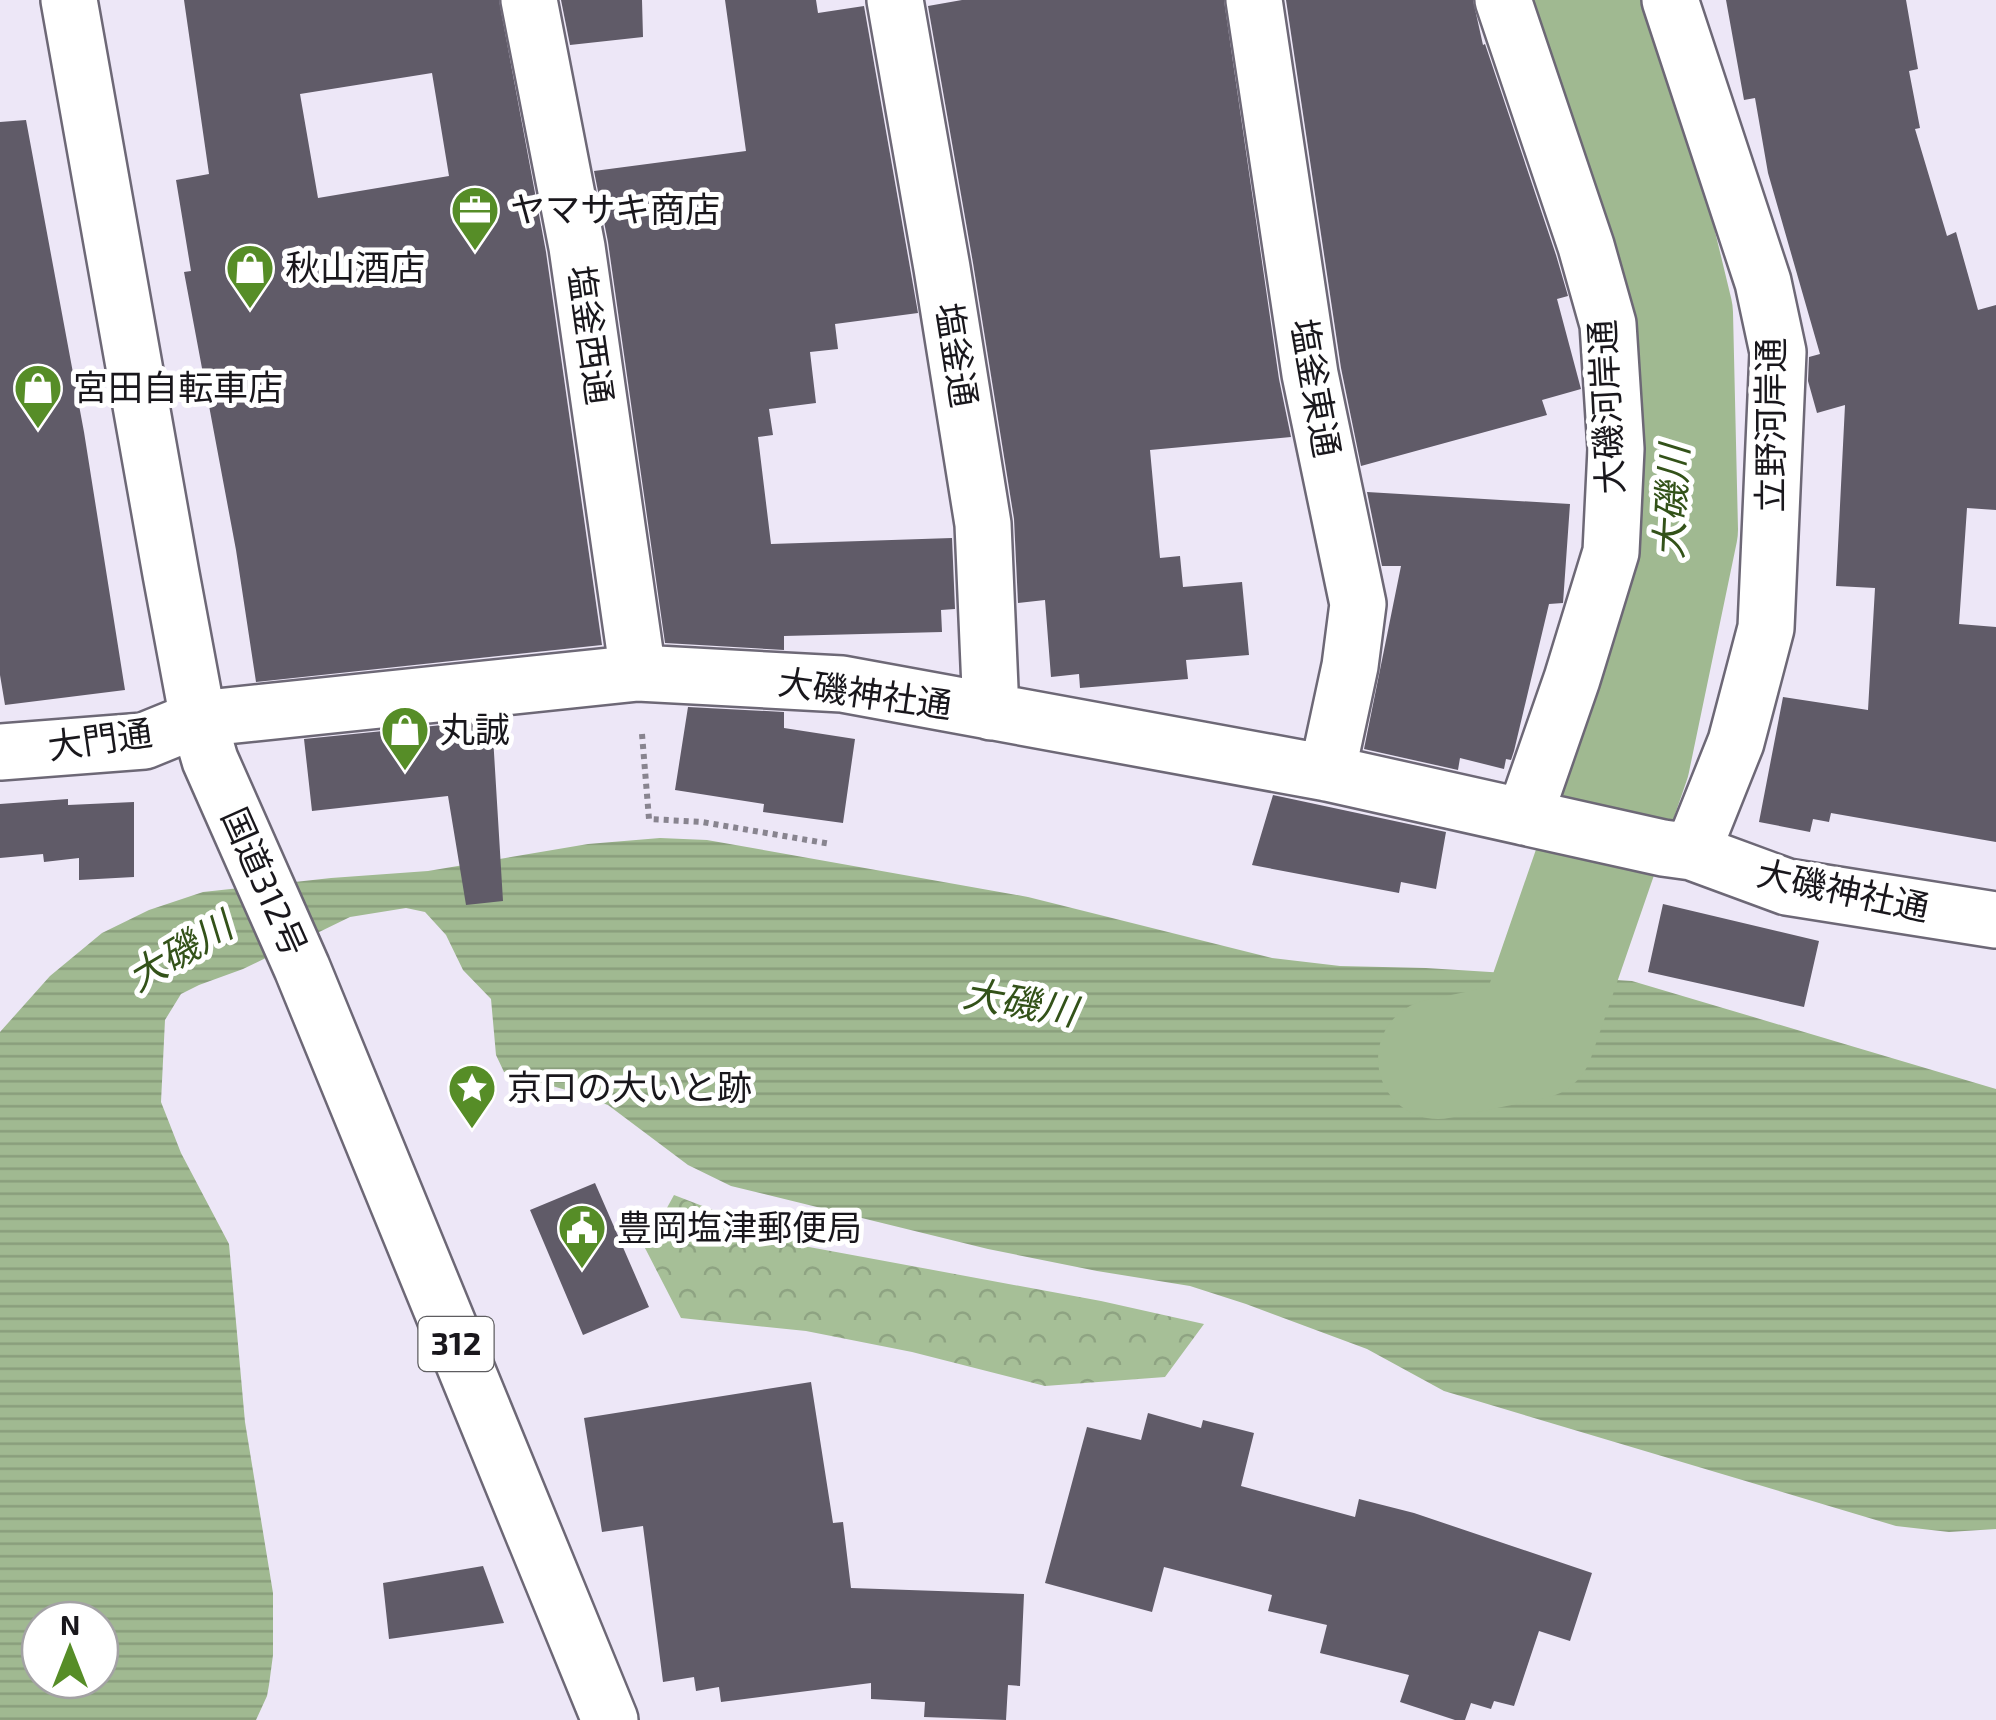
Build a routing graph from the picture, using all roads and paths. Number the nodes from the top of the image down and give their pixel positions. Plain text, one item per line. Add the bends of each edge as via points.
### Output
1 (69, 0) edge
2 (529, 0) edge
3 (895, 0) edge
4 (1254, 0) edge
5 (1502, 0) edge
6 (1670, 0) edge
7 (638, 672) junction
8 (991, 712) junction
9 (204, 740) junction
10 (0, 752) edge
11 (1327, 774) junction
12 (648, 809) dead end
13 (1524, 817) junction
14 (831, 844) dead end
15 (1678, 850) junction
16 (1996, 920) edge
17 (610, 1720) edge

1 - 9 main road, 国道312号 / 312
2 - 7 main road, 塩釜西通 via 577,247
3 - 8 main road, 塩釜通 via 983,524
4 - 11 main road, 塩釜東通 via 1310,374 1358,604
5 - 13 main road, 大磯河岸通 via 1608,324 1616,448 1612,552
6 - 15 main road, 立野河岸通 via 1763,282 1778,352 1766,628 1736,742
7 - 8 main road, 大磯神社通 via 842,684
7 - 9 main road, 大磯神社通
8 - 11 main road, 大磯神社通
9 - 10 main road, 大門通
9 - 17 main road, 国道312号 / 312
11 - 13 main road, 大磯神社通
12 - 14 path via 649,819
13 - 15 main road, 大磯神社通
15 - 16 main road, 大磯神社通 via 1787,886

